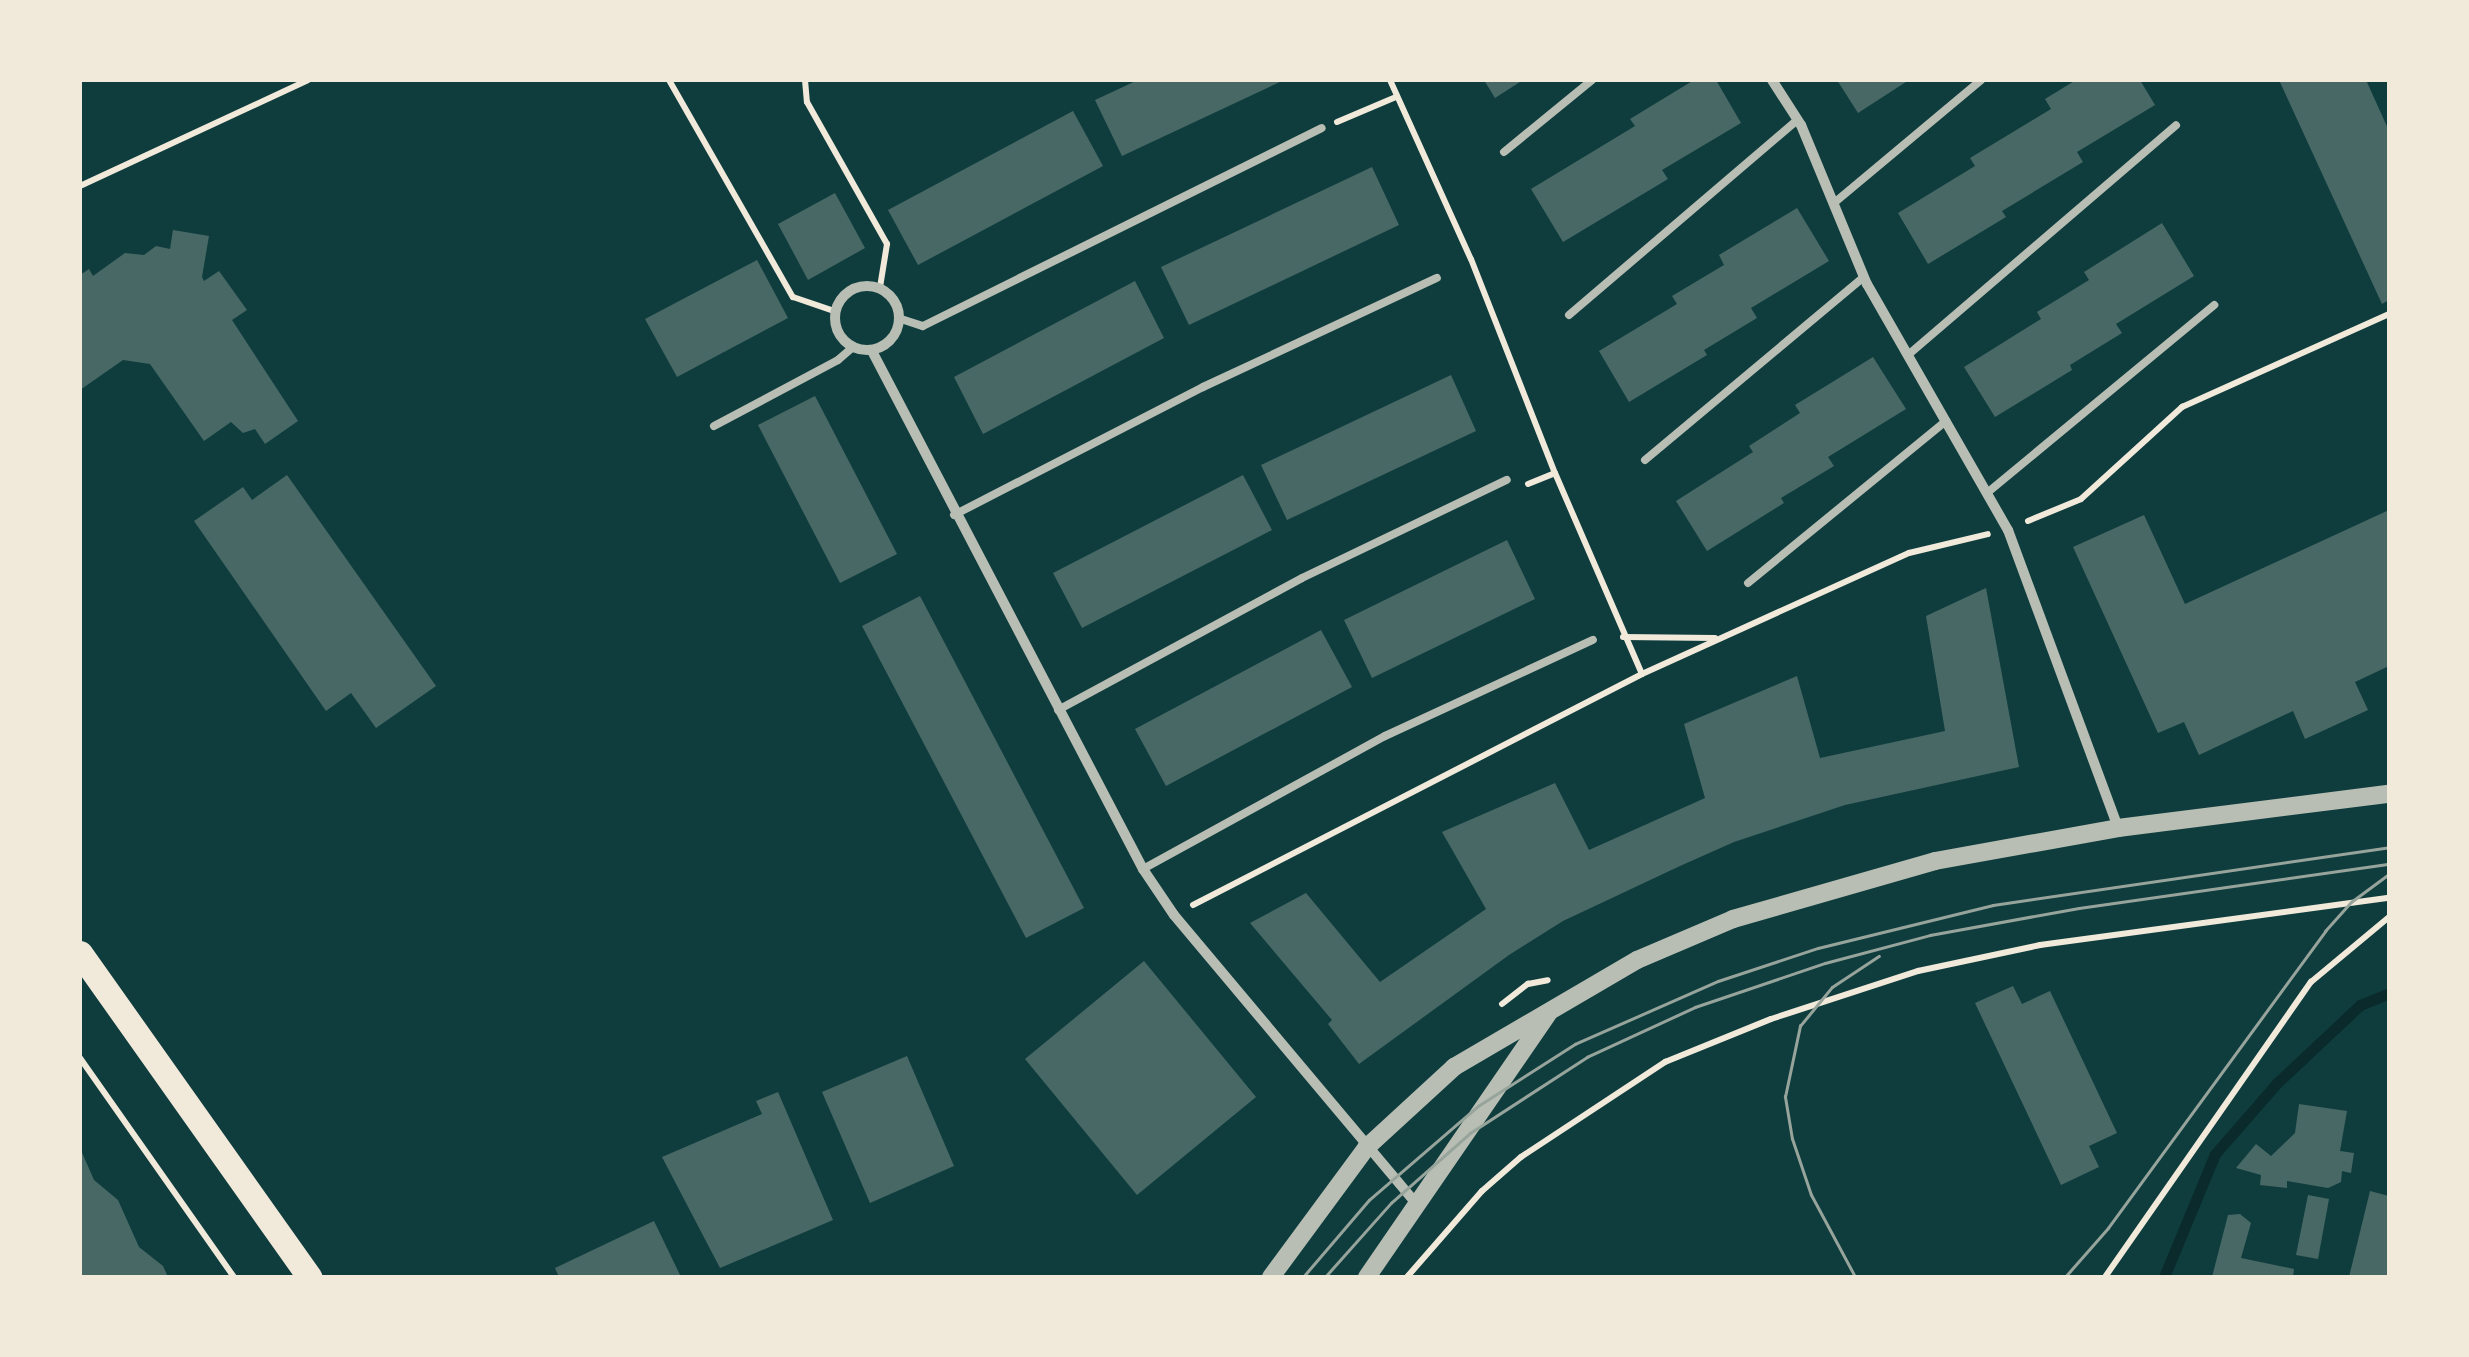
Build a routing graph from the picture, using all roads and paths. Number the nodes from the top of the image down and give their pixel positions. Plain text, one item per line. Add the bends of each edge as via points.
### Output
1 (308, 80) edge
2 (669, 80) edge
3 (805, 80) edge
4 (1390, 80) edge
5 (1592, 80) edge
6 (1772, 80) edge
7 (1980, 80) edge
8 (1396, 96) junction
9 (1798, 120) junction
10 (2176, 125) dead end
11 (1322, 128) joint
12 (1504, 152) dead end
13 (80, 186) edge
14 (1834, 203) junction
15 (1864, 277) junction
16 (1437, 278) dead end
17 (880, 287) junction
18 (2214, 304) dead end
19 (834, 312) junction
20 (2389, 314) edge
21 (1568, 315) dead end
22 (901, 320) junction
23 (852, 348) junction
24 (872, 351) junction
25 (1908, 355) junction
26 (1946, 420) junction
27 (714, 426) dead end
28 (1645, 460) dead end
29 (1507, 480) dead end
30 (1987, 493) junction
31 (954, 515) junction
32 (2008, 530) junction
33 (1748, 583) dead end
34 (1625, 636) junction
35 (1716, 638) junction
36 (1593, 640) joint
37 (1642, 674) junction
38 (1058, 710) junction
39 (2389, 794) edge
40 (2118, 828) junction
41 (1143, 869) junction
42 (2389, 898) edge
43 (1174, 915) junction
44 (2389, 917) edge
45 (80, 953) edge
46 (1552, 1008) junction
47 (80, 1058) edge
48 (1366, 1148) junction
49 (1417, 1206) junction
50 (234, 1277) edge
51 (309, 1277) edge
52 (1271, 1277) edge
53 (1367, 1277) edge
54 (1407, 1277) edge
55 (2105, 1277) edge

1 - 13 path
2 - 19 path via 792,297
3 - 17 path via 808,102 887,244
4 - 8 path
5 - 12 lane
6 - 9 street
7 - 14 lane
8 - 11 path
8 - 34 path via 1472,259
9 - 14 street
9 - 21 lane
10 - 25 lane
11 - 22 lane via 922,326
14 - 15 street
15 - 25 street
15 - 28 lane
16 - 31 lane via 1203,387
17 - 19 street via 844,294
17 - 22 street via 896,300
18 - 30 lane
19 - 23 street via 837,333
20 - 32 path via 2182,407 2082,499
22 - 24 street via 892,341
23 - 24 street
23 - 27 lane
24 - 31 street
25 - 26 street
26 - 30 street
26 - 33 lane
29 - 38 lane via 1302,578
30 - 32 street
31 - 38 street
32 - 35 path via 1908,553
32 - 40 street
34 - 35 path
34 - 36 path
34 - 37 path
35 - 37 path
36 - 41 lane via 1385,736
37 - 43 path
38 - 41 street
39 - 40 street
40 - 46 street via 1935,862 1733,919 1637,960
41 - 43 street
42 - 54 path via 2040,945 1918,972 1771,1018 1664,1062 1536,1147 1482,1191
43 - 48 street
44 - 55 path via 2311,982
45 - 51 main road
46 - 48 street via 1454,1068
46 - 49 street
47 - 50 path
48 - 49 street
48 - 52 street
49 - 53 street

